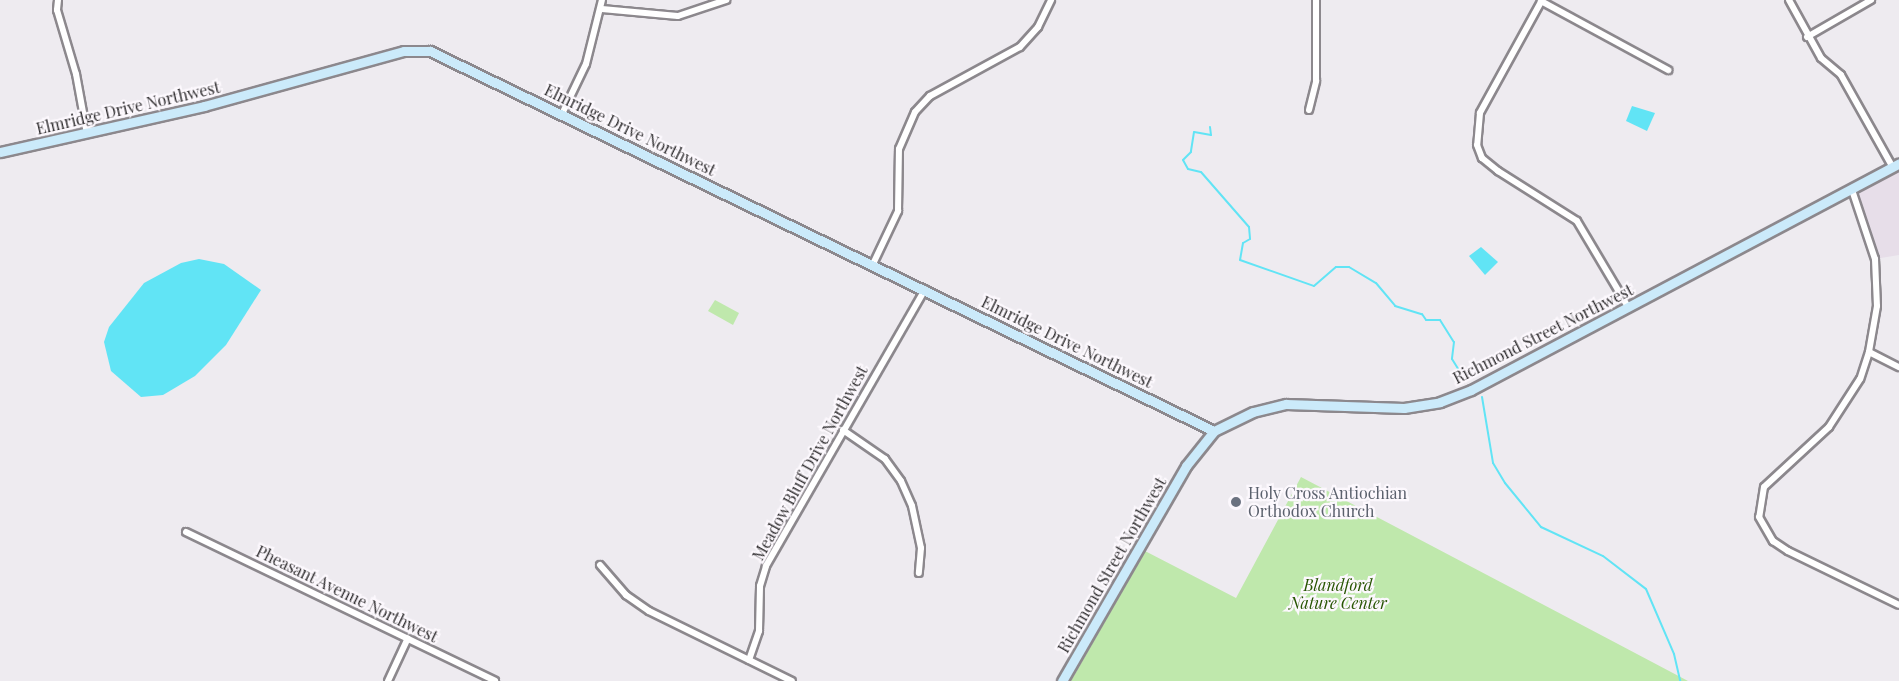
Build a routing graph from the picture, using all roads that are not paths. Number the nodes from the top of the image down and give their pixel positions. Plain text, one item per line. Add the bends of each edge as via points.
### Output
1 (58, 0) edge
2 (602, 0) edge
3 (726, 0) edge
4 (1051, 0) edge
5 (1316, 0) edge
6 (1789, 0) edge
7 (1871, 0) edge
8 (1542, 1) edge
9 (602, 9) junction
10 (1808, 37) junction
11 (1668, 70) dead end
12 (1309, 110) dead end
13 (562, 114) junction
14 (87, 134) junction
15 (0, 152) edge
16 (1896, 164) edge
17 (1852, 190) junction
18 (873, 264) junction
19 (925, 289) junction
20 (1628, 307) junction
21 (1869, 352) junction
22 (1899, 367) edge
23 (843, 430) junction
24 (1214, 431) junction
25 (186, 532) dead end
26 (600, 566) dead end
27 (919, 573) dead end
28 (1899, 605) edge
29 (408, 638) junction
30 (749, 660) junction
31 (388, 681) edge
32 (495, 681) edge
33 (792, 681) edge
34 (1062, 681) edge

1 - 14 street via 57,10 76,74
2 - 9 street
3 - 9 street via 678,16
4 - 18 street via 1038,27 1020,46 930,96 915,112 899,148 898,211
5 - 12 street via 1316,81
6 - 10 street
7 - 10 street
8 - 11 street
8 - 20 street via 1480,113 1477,145 1482,158 1498,171 1577,221
9 - 13 street via 586,64
10 - 16 street via 1821,58 1841,75
13 - 14 street, Elmridge Drive Northwest via 444,56 417,50
13 - 18 street, Elmridge Drive Northwest
14 - 15 street, Elmridge Drive Northwest
16 - 17 street, Richmond Street Northwest
17 - 20 street, Richmond Street Northwest
17 - 21 street via 1875,259 1877,306
18 - 19 street, Elmridge Drive Northwest
19 - 23 street, Meadow Bluff Drive Northwest
19 - 24 street, Elmridge Drive Northwest
20 - 24 street, Richmond Street Northwest via 1471,390 1440,402 1393,409 1286,404 1252,412
21 - 22 street
21 - 28 street via 1860,379 1829,427 1764,487 1758,517 1773,541 1788,551
23 - 27 street via 885,459 901,481 912,506 921,548
23 - 30 street, Meadow Bluff Drive Northwest via 766,566 760,586 759,631
24 - 34 street, Richmond Street Northwest via 1181,475
25 - 29 street, Pheasant Avenue Northwest
26 - 30 street via 642,607
29 - 31 street
29 - 32 street, Pheasant Avenue Northwest
30 - 33 street

